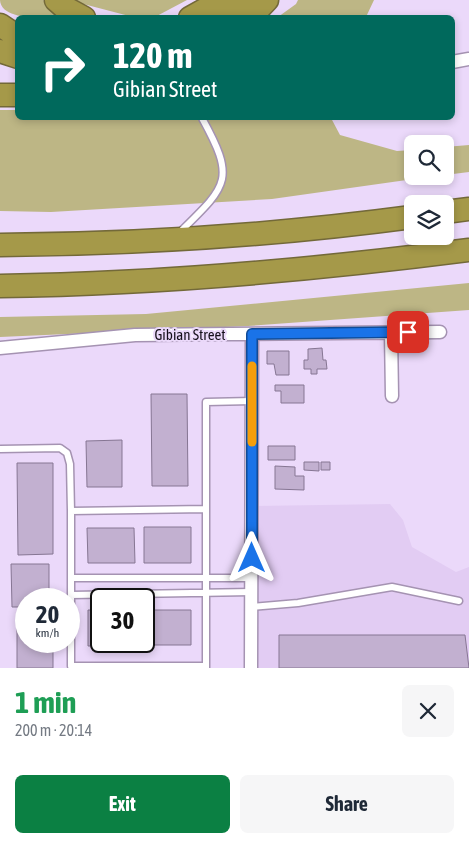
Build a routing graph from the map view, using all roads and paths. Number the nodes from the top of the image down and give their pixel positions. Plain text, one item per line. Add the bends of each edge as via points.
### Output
1 (56, 0) edge
2 (222, 0) edge
3 (243, 0) edge
4 (267, 0) edge
5 (79, 15) edge
6 (195, 15) edge
7 (227, 15) edge
8 (253, 15) edge
9 (0, 25) edge
10 (15, 36) edge
11 (0, 50) edge
12 (15, 56) edge
13 (469, 59) edge
14 (455, 61) edge
15 (0, 96) edge
16 (15, 96) edge
17 (203, 120) edge
18 (469, 209) edge
19 (454, 211) edge
20 (404, 218) edge
21 (173, 239) junction
22 (0, 245) edge
23 (469, 250) edge
24 (0, 286) edge
25 (391, 332) junction
26 (440, 332) dead end
27 (252, 334) junction
28 (0, 348) edge
29 (392, 396) dead end
30 (252, 401) junction
31 (0, 449) edge
32 (206, 509) junction
33 (71, 511) junction
34 (205, 577) junction
35 (71, 578) junction
36 (252, 578) junction
37 (71, 588) edge
38 (252, 592) junction
39 (205, 593) junction
40 (80, 594) edge
41 (460, 601) dead end
42 (251, 607) junction
43 (71, 653) edge
44 (71, 667) edge
45 (206, 667) edge
46 (251, 668) edge

1 - 5 highway
2 - 6 highway
3 - 7 highway
4 - 8 highway
9 - 10 highway
11 - 12 highway
13 - 14 street
15 - 16 highway
17 - 21 lane via 216,144 223,165 223,178 206,207
18 - 19 highway
20 - 21 highway
21 - 22 highway
23 - 24 highway via 269,273
25 - 26 street, Gibian Street
25 - 27 street, Gibian Street
25 - 29 street
27 - 28 street, Gibian Street via 135,335
27 - 30 street
30 - 32 lane via 206,402
30 - 36 street
31 - 33 lane via 60,448 67,453
32 - 33 lane
32 - 34 lane
33 - 35 lane
34 - 35 lane
34 - 36 lane
34 - 39 lane
35 - 37 lane
36 - 38 street
38 - 39 lane
38 - 42 street
39 - 40 lane
39 - 45 lane
41 - 42 lane via 392,588 298,604
42 - 46 street
43 - 44 lane
44 - 45 lane

